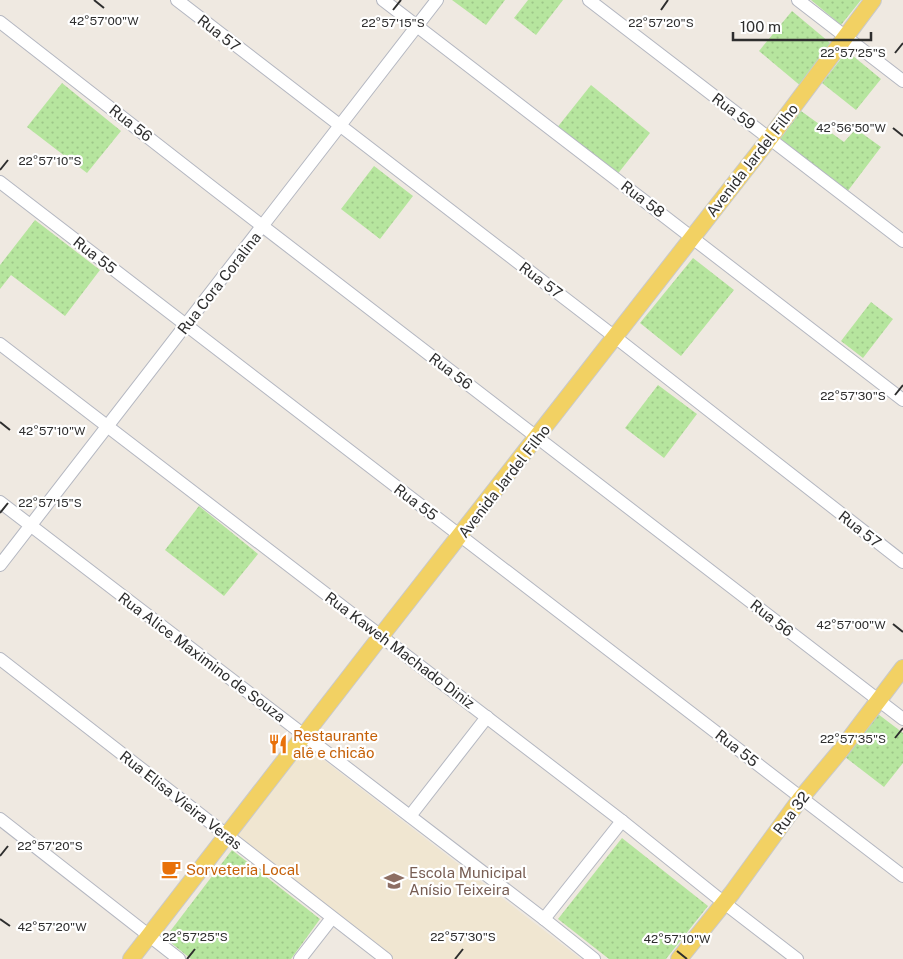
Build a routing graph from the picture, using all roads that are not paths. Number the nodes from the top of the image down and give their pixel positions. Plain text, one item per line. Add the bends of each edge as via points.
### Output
1 (177, 0) edge
2 (383, 0) edge
3 (437, 0) edge
4 (589, 0) edge
5 (798, 0) edge
6 (873, 0) edge
7 (0, 22) edge
8 (417, 26) junction
9 (846, 37) junction
10 (903, 81) edge
11 (339, 126) junction
12 (770, 138) junction
13 (0, 182) edge
14 (262, 226) junction
15 (692, 237) junction
16 (903, 241) edge
17 (185, 326) junction
18 (615, 337) junction
19 (0, 344) edge
20 (903, 400) edge
21 (107, 426) junction
22 (538, 437) junction
23 (0, 502) edge
24 (31, 525) junction
25 (461, 536) junction
26 (903, 562) edge
27 (0, 565) edge
28 (381, 636) junction
29 (0, 659) edge
30 (903, 668) edge
31 (878, 699) junction
32 (487, 716) junction
33 (903, 719) edge
34 (305, 735) junction
35 (801, 798) junction
36 (410, 816) junction
37 (0, 819) edge
38 (622, 821) junction
39 (226, 836) junction
40 (903, 876) edge
41 (723, 902) junction
42 (332, 918) junction
43 (544, 919) junction
44 (150, 936) junction
45 (132, 959) edge
46 (179, 959) edge
47 (300, 959) edge
48 (386, 959) edge
49 (594, 959) edge
50 (679, 959) edge
51 (797, 959) edge

1 - 11 street, Rua 57
2 - 8 street, Rua 58
3 - 8 street, Rua Cora Coralina
4 - 12 street, Rua 59
5 - 9 street
6 - 9 main road, Avenida Jardel Filho
7 - 14 street, Rua 56
8 - 11 street, Rua Cora Coralina
8 - 15 street, Rua 58
9 - 10 street
9 - 12 main road, Avenida Jardel Filho
11 - 14 street, Rua Cora Coralina
11 - 18 street, Rua 57
12 - 15 main road, Avenida Jardel Filho
12 - 16 street, Rua 59
13 - 17 street, Rua 55
14 - 17 street, Rua Cora Coralina
14 - 22 street, Rua 56
15 - 18 main road, Avenida Jardel Filho
15 - 20 street, Rua 58
17 - 21 street, Rua Cora Coralina
17 - 25 street, Rua 55
18 - 22 main road, Avenida Jardel Filho
18 - 26 street, Rua 57
19 - 21 street, Rua Kaweh Machado Diniz
21 - 24 street, Rua Cora Coralina
21 - 28 street, Rua Kaweh Machado Diniz
22 - 25 main road, Avenida Jardel Filho
22 - 31 street, Rua 56
23 - 24 street, Rua Alice Maximino de Souza
24 - 27 street, Rua Cora Coralina
24 - 34 street, Rua Alice Maximino de Souza
25 - 28 main road, Avenida Jardel Filho
25 - 35 street, Rua 55
28 - 32 street, Rua Kaweh Machado Diniz
28 - 34 main road, Avenida Jardel Filho
29 - 39 street, Rua Elisa Vieira Veras
30 - 31 main road, Rua 32
31 - 33 street, Rua 56
31 - 35 main road, Rua 32
32 - 36 street
32 - 38 street, Rua Kaweh Machado Diniz
34 - 36 street, Rua Alice Maximino de Souza
34 - 39 main road, Avenida Jardel Filho
35 - 40 street, Rua 55
35 - 41 main road, Rua 32
36 - 43 street, Rua Alice Maximino de Souza
37 - 44 street
38 - 41 street, Rua Kaweh Machado Diniz
38 - 43 street
39 - 42 street, Rua Elisa Vieira Veras
39 - 44 main road, Avenida Jardel Filho
41 - 50 main road, Rua 32
41 - 51 street, Rua Kaweh Machado Diniz
42 - 47 street
42 - 48 street, Rua Elisa Vieira Veras
43 - 49 street, Rua Alice Maximino de Souza
44 - 45 main road, Avenida Jardel Filho
44 - 46 street

